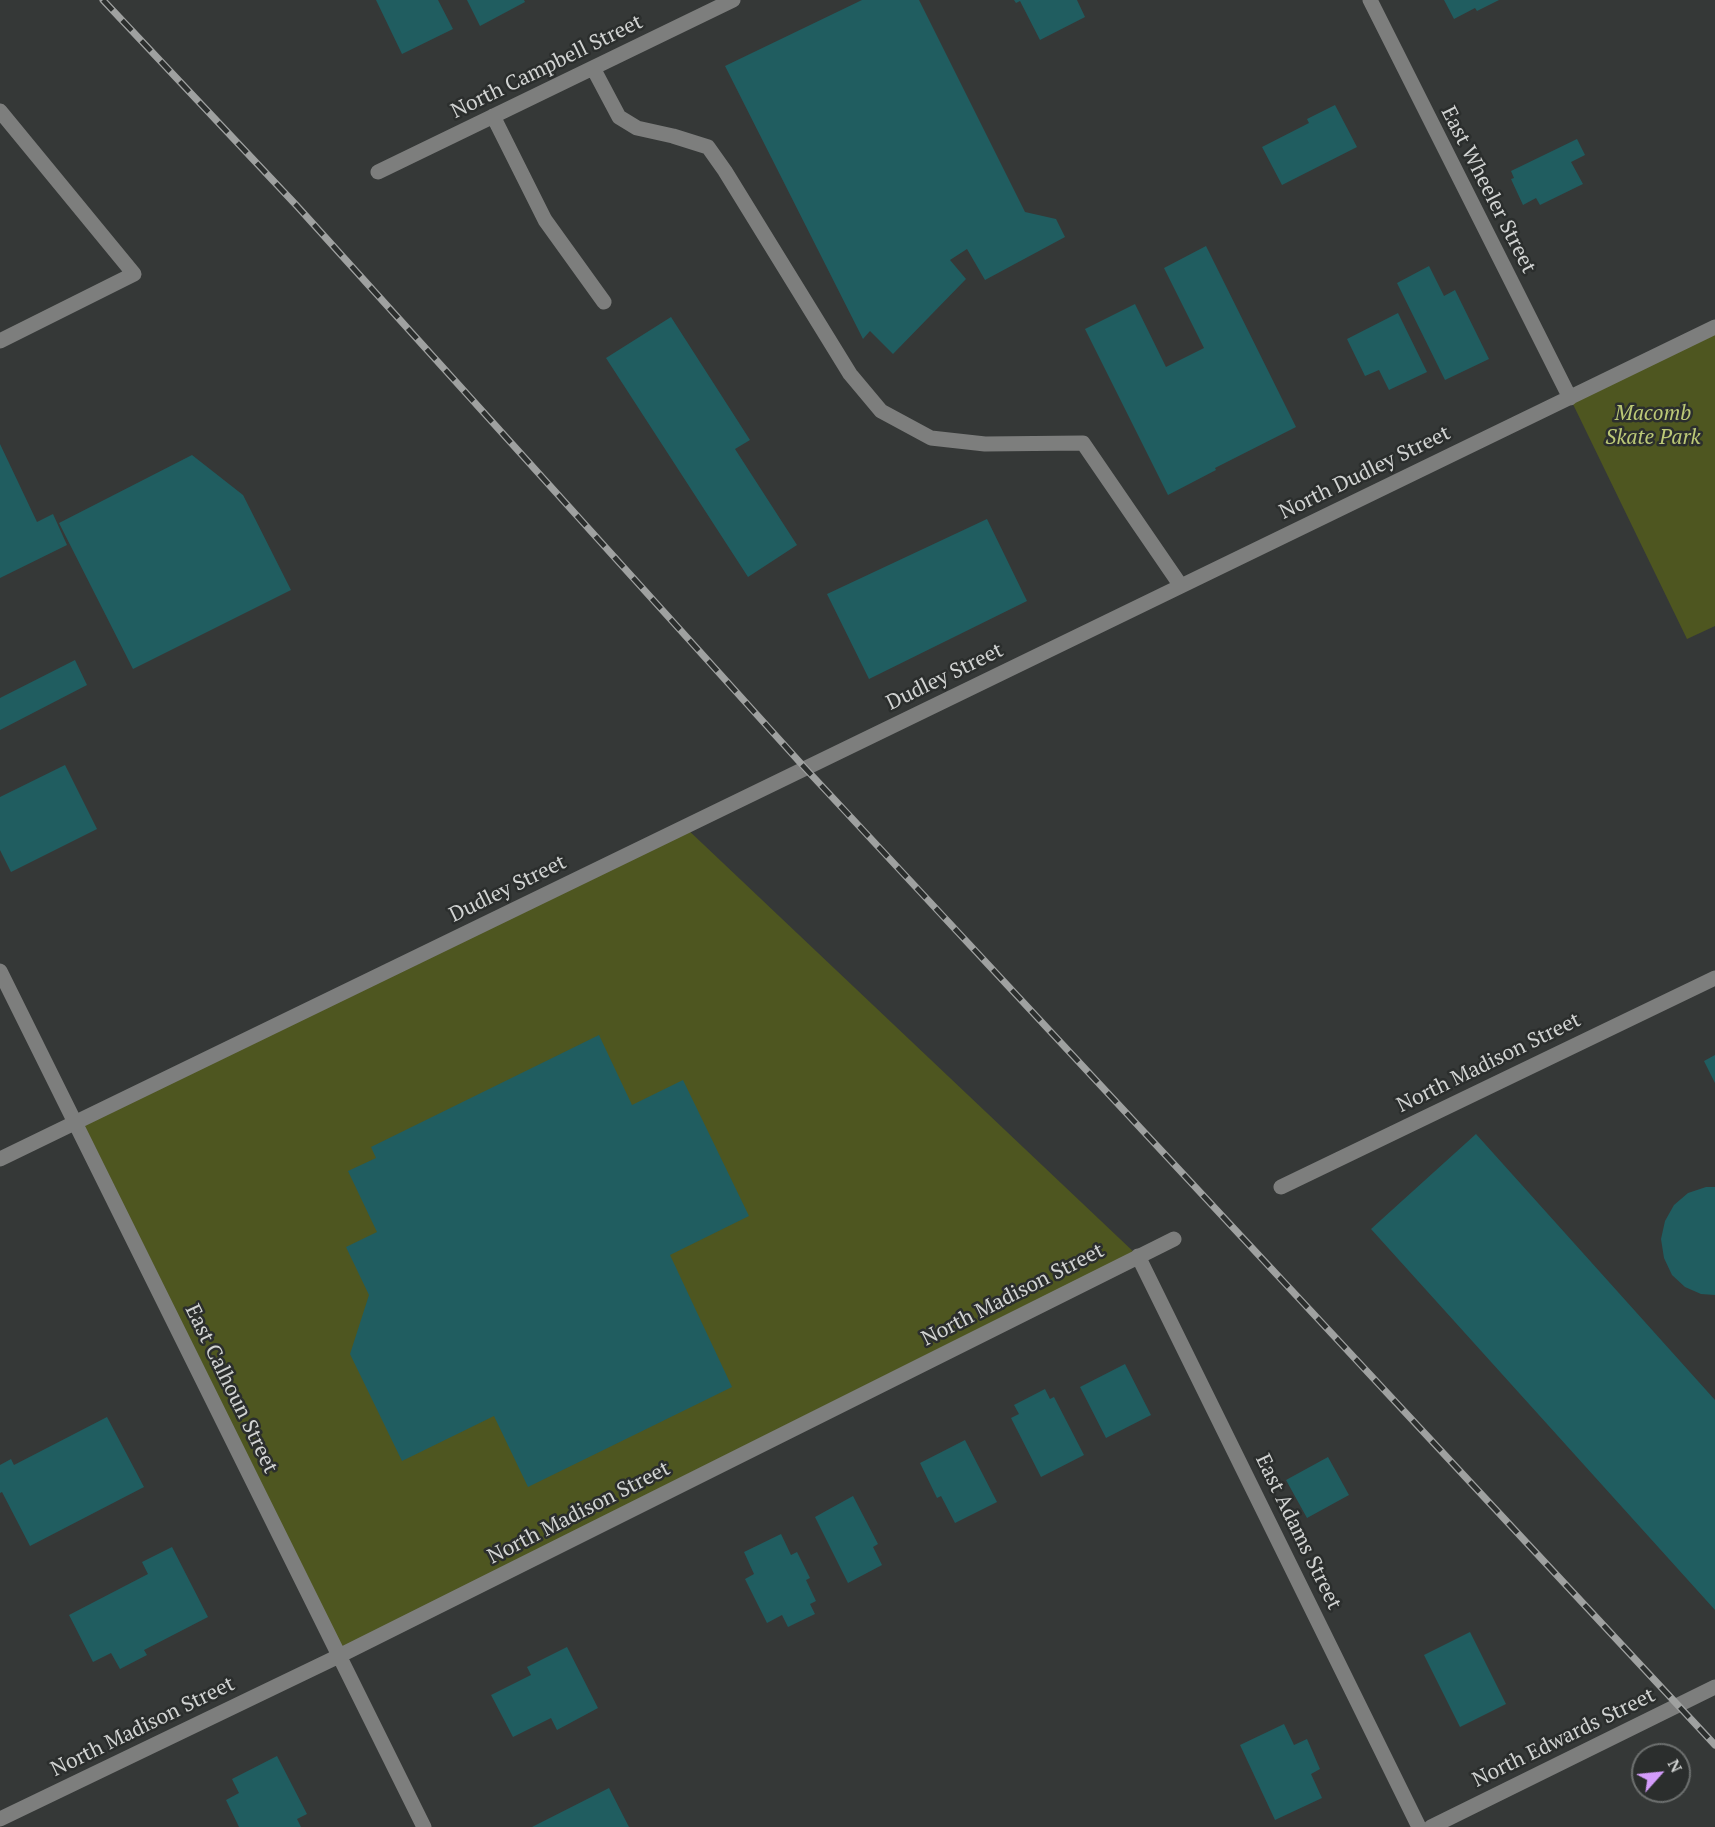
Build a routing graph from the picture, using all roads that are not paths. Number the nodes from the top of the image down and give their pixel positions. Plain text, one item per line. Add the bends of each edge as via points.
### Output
1 (734, 0) edge
2 (1370, 0) edge
3 (593, 68) junction
4 (0, 111) edge
5 (493, 116) junction
6 (378, 172) dead end
7 (604, 302) dead end
8 (1715, 327) edge
9 (0, 341) edge
10 (1569, 398) junction
11 (1181, 586) junction
12 (1034, 657) joint
13 (0, 971) edge
14 (1715, 978) edge
15 (76, 1122) junction
16 (0, 1159) edge
17 (1281, 1187) dead end
18 (1174, 1239) dead end
19 (1138, 1256) junction
20 (339, 1656) junction
21 (1715, 1687) edge
22 (0, 1819) edge
23 (424, 1827) edge
24 (1419, 1827) edge
25 (1431, 1827) edge

1 - 3 street, North Campbell Street
2 - 10 street, East Wheeler Street
3 - 5 street, North Campbell Street
3 - 11 street via 619,117 637,128 708,147 850,374 881,411 931,438 985,444 1083,443
4 - 9 street via 134,274
5 - 6 street, North Campbell Street
5 - 7 street via 545,220
8 - 10 street, North Dudley Street
10 - 11 street, North Dudley Street
11 - 12 street, North Dudley Street
12 - 15 street, Dudley Street
13 - 15 street, East Calhoun Street
14 - 17 street, North Madison Street
15 - 16 street, Dudley Street
15 - 20 street, East Calhoun Street
18 - 19 street, North Madison Street
19 - 20 street, North Madison Street
19 - 24 street, East Adams Street
20 - 22 street, North Madison Street
20 - 23 street, East Calhoun Street
21 - 25 street, North Edwards Street

